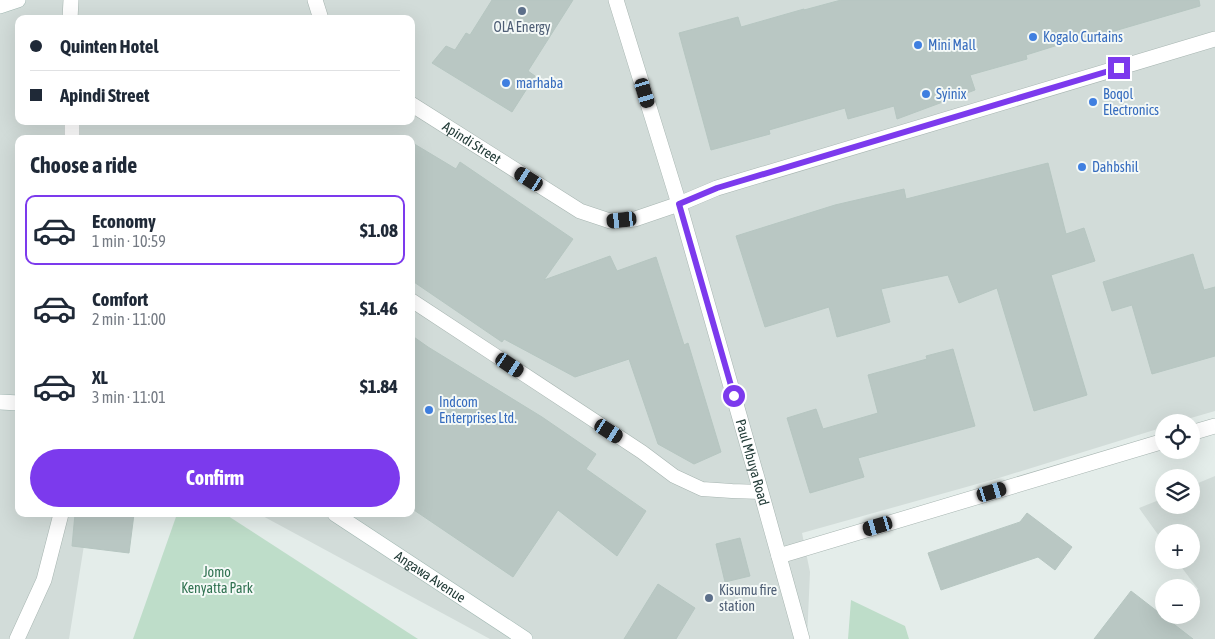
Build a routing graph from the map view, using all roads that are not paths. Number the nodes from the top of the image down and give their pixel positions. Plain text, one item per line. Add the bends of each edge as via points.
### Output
1 (18, 0) edge
2 (71, 0) edge
3 (315, 0) edge
4 (616, 0) edge
5 (0, 6) edge
6 (70, 15) edge
7 (320, 15) edge
8 (1215, 39) edge
9 (415, 107) edge
10 (679, 204) junction
11 (415, 303) edge
12 (0, 402) edge
13 (15, 403) edge
14 (1215, 426) edge
15 (1200, 430) edge
16 (1155, 444) edge
17 (761, 492) junction
18 (60, 517) edge
19 (340, 517) edge
20 (779, 556) junction
21 (17, 639) edge
22 (525, 639) edge
23 (802, 639) edge

1 - 5 street
2 - 6 street
3 - 7 street
4 - 10 street, Paul Mbuya Road
8 - 10 street, Apindi Street via 717,188
9 - 10 street, Apindi Street via 580,211 610,221 635,219
10 - 17 street, Paul Mbuya Road
11 - 17 lane via 674,476 702,489
12 - 13 street
14 - 15 street
16 - 20 street
17 - 20 street, Paul Mbuya Road
18 - 21 street via 44,580
19 - 22 street, Angawa Avenue
20 - 23 street, Paul Mbuya Road

